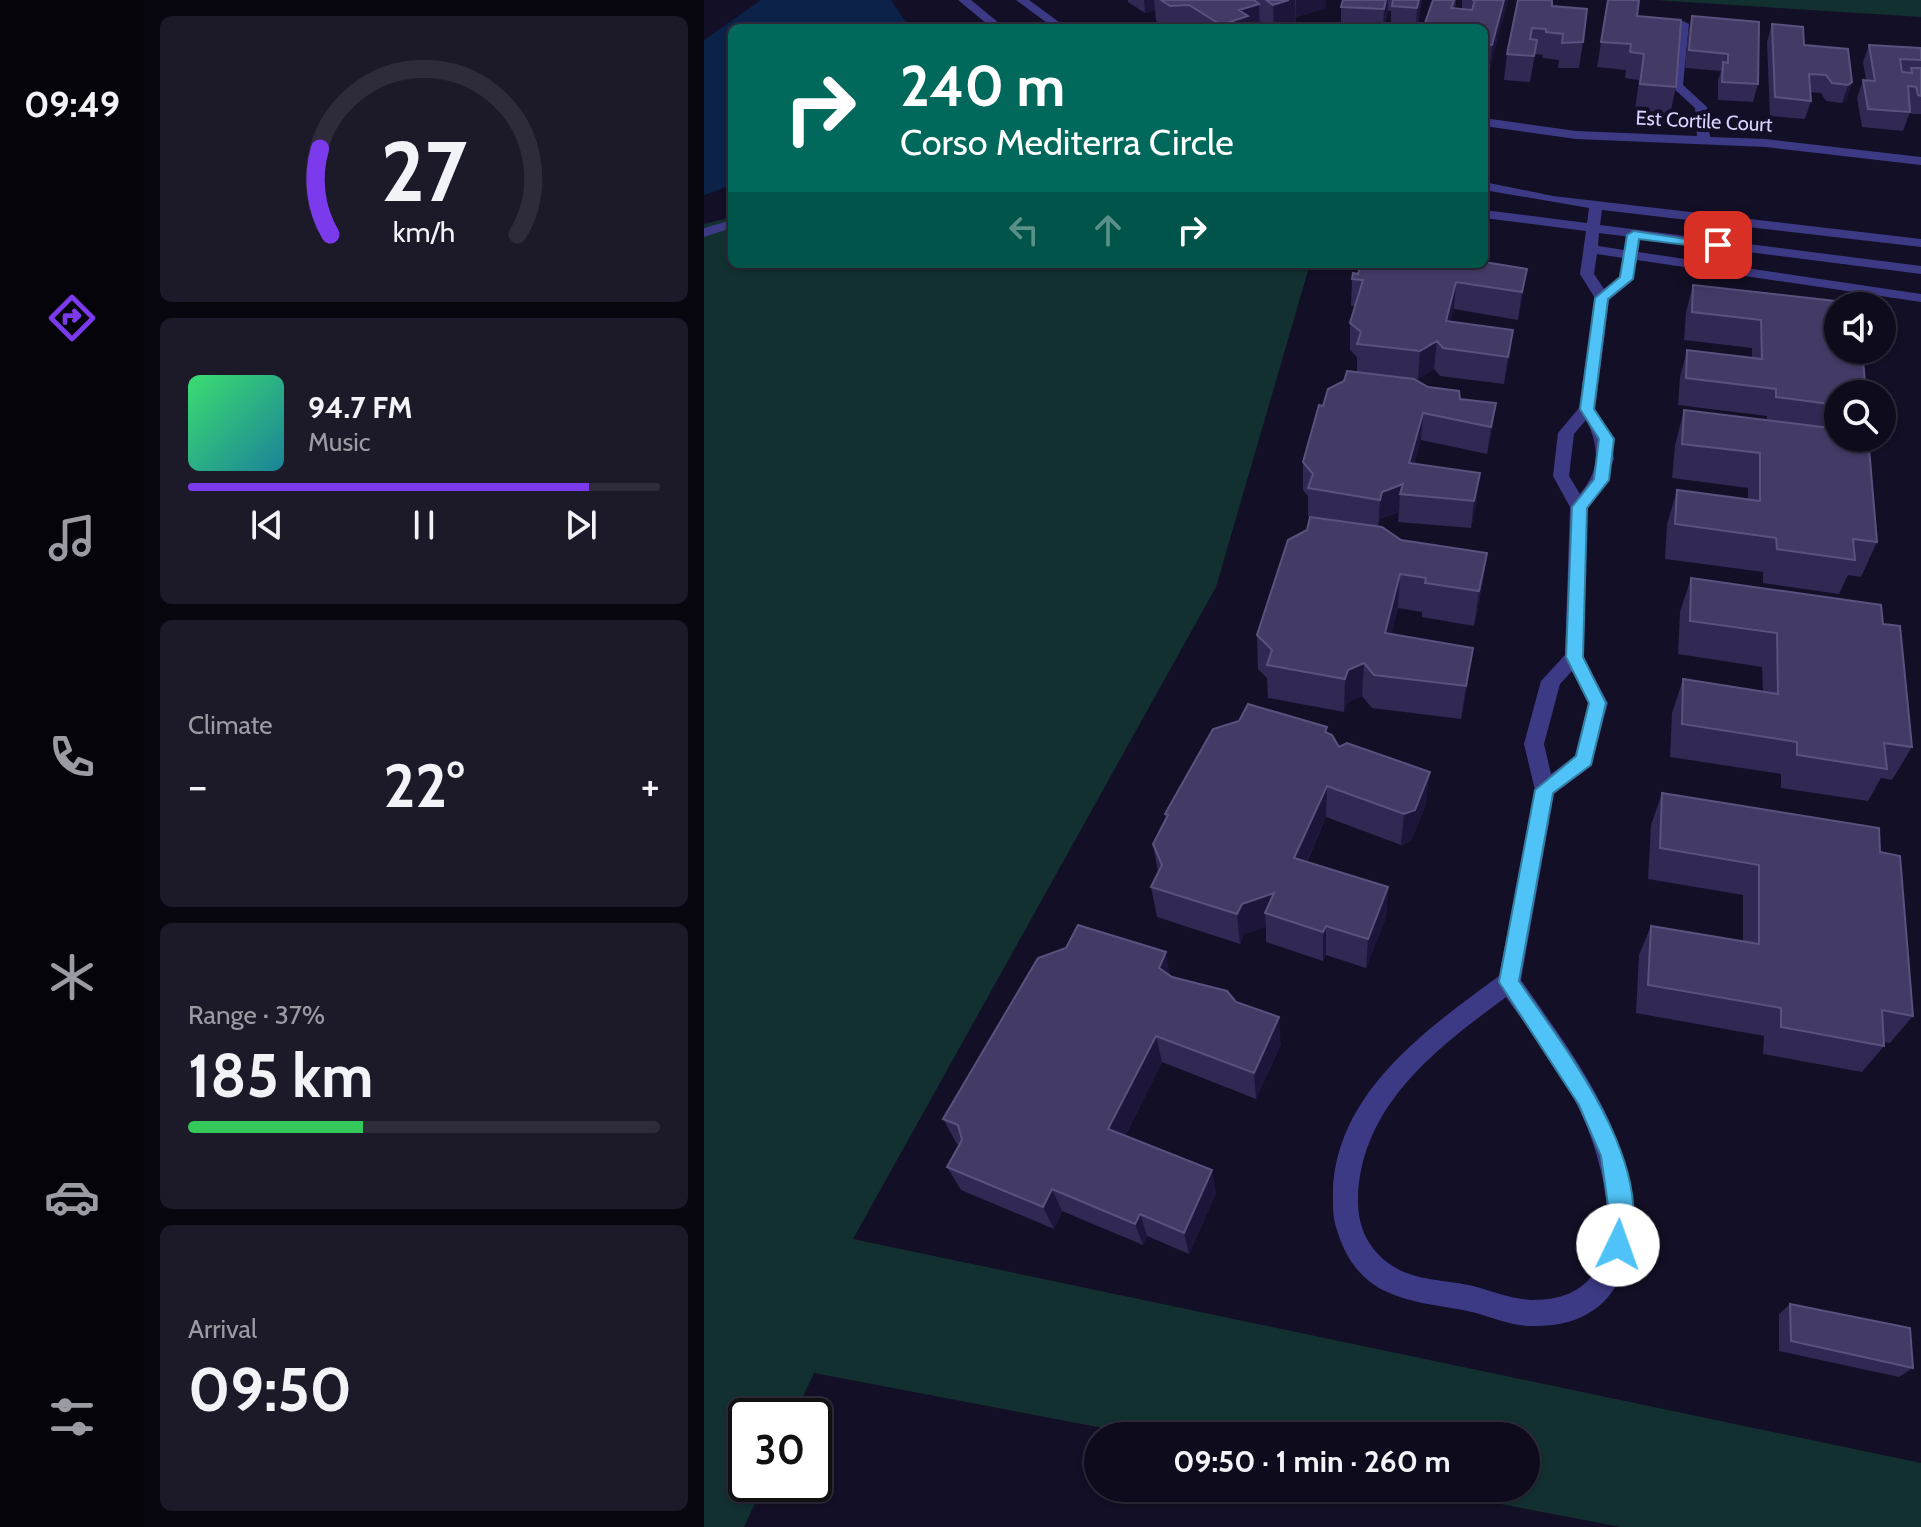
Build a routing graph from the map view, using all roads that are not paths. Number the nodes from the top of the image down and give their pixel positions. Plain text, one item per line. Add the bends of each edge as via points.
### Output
1 (964, 0) edge
2 (1022, 0) edge
3 (994, 24) edge
4 (1055, 24) edge
5 (1683, 24) edge
6 (1488, 123) edge
7 (1704, 139) junction
8 (1921, 161) edge
9 (1488, 187) edge
10 (1596, 205) junction
11 (1638, 210) junction
12 (1488, 215) edge
13 (728, 225) edge
14 (1593, 230) junction
15 (704, 233) edge
16 (1634, 235) junction
17 (1921, 243) edge
18 (1590, 249) junction
19 (1631, 254) junction
20 (1921, 270) edge
21 (1602, 298) junction
22 (1921, 298) edge
23 (1587, 409) junction
24 (1579, 507) junction
25 (1574, 657) junction
26 (1545, 790) junction
27 (1509, 982) junction

1 - 3 street
2 - 4 street
5 - 7 street via 1677,86 1701,107
6 - 7 street, Est Cortile Court via 1576,135
7 - 8 street, Est Cortile Court
9 - 10 street
10 - 11 street
10 - 14 street
11 - 16 street
11 - 17 street
12 - 14 street
13 - 15 street
14 - 16 street
14 - 18 street
16 - 19 street
16 - 20 street
18 - 19 street
18 - 21 street via 1587,274
19 - 21 street via 1626,279
19 - 22 street
21 - 23 street
23 - 24 street via 1566,433 1561,476
23 - 24 street via 1606,439 1602,480
24 - 25 street
25 - 26 street via 1551,681 1534,744
25 - 26 street via 1598,703 1584,760
26 - 27 street
27 - 27 street via 1436,1035 1382,1088 1354,1141 1343,1186 1347,1233 1366,1262 1398,1284 1535,1313 1582,1303 1614,1272 1622,1219 1612,1156 1586,1097

